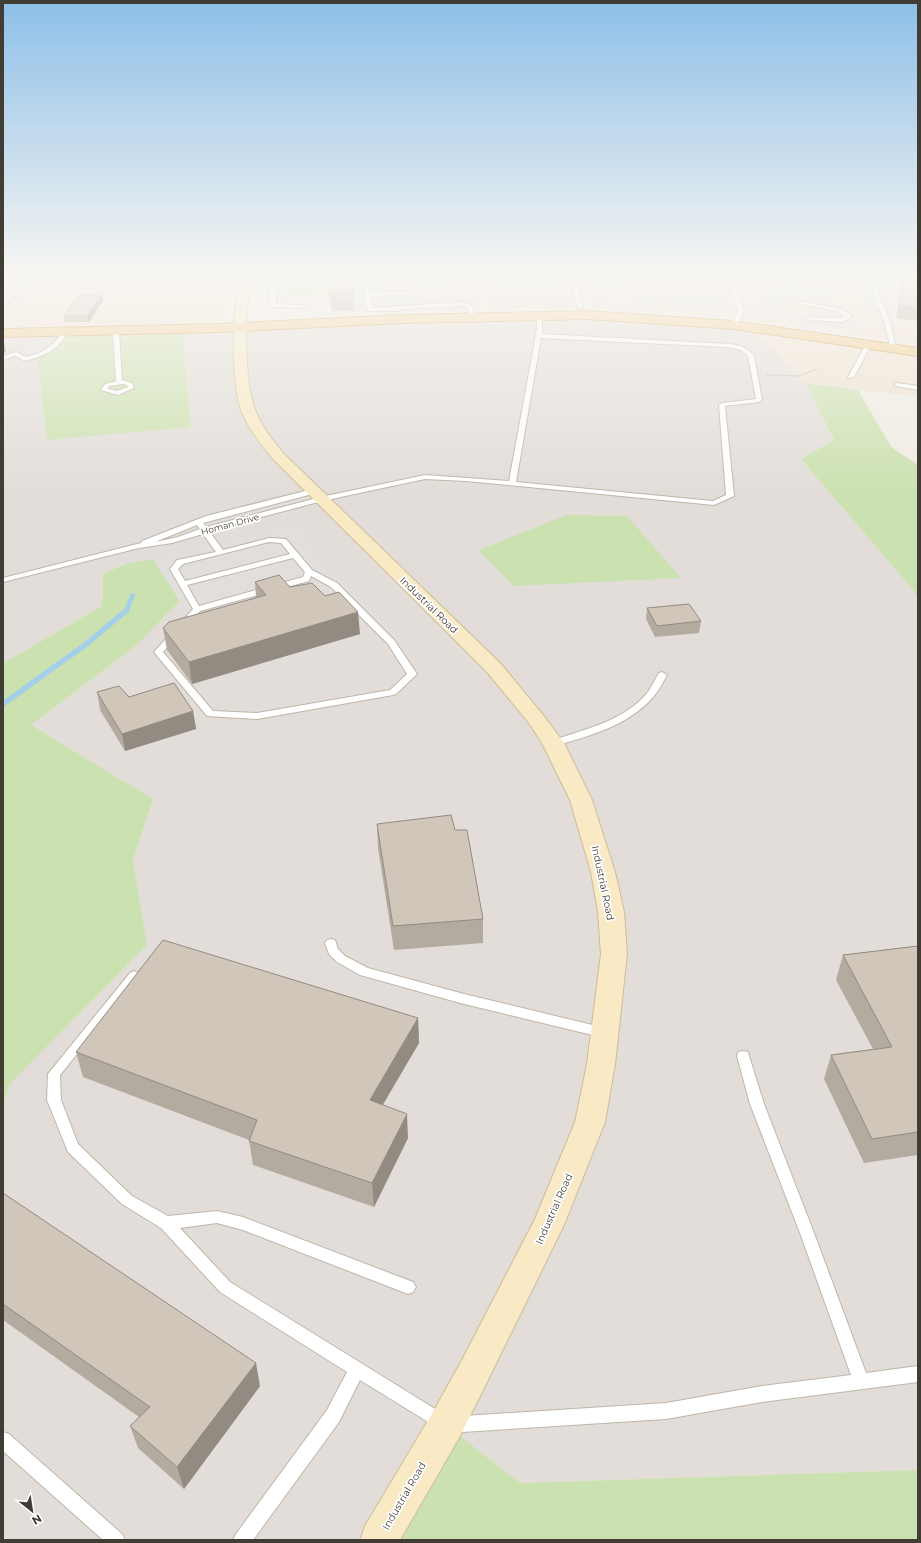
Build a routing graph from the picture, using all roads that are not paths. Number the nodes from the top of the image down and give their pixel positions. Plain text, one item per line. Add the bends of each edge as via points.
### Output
1 (53, 348) edge
2 (117, 348) edge
3 (241, 348) edge
4 (536, 348) edge
5 (738, 348) edge
6 (866, 348) edge
7 (888, 348) edge
8 (894, 349) joint
9 (918, 352) edge
10 (3, 358) edge
11 (851, 377) dead end
12 (119, 382) dead end
13 (897, 385) dead end
14 (918, 388) edge
15 (512, 483) junction
16 (317, 495) junction
17 (198, 522) junction
18 (205, 530) junction
19 (139, 546) junction
20 (221, 552) junction
21 (295, 555) junction
22 (309, 572) junction
23 (3, 580) edge
24 (182, 584) junction
25 (197, 609) junction
26 (662, 675) dead end
27 (553, 743) junction
28 (331, 944) dead end
29 (134, 976) edge
30 (605, 1033) junction
31 (743, 1056) dead end
32 (166, 1223) junction
33 (408, 1287) dead end
34 (357, 1369) junction
35 (918, 1374) edge
36 (861, 1380) junction
37 (446, 1425) junction
38 (3, 1440) edge
39 (116, 1540) edge
40 (242, 1540) edge
41 (379, 1540) edge

1 - 10 lane via 25,359 16,354
2 - 12 lane
3 - 16 main road, Industrial Road via 243,393 248,411 264,440
4 - 15 lane
5 - 15 lane via 747,351 751,356 759,400 722,405 730,496 714,503
6 - 11 lane
7 - 8 highway
8 - 9 highway
13 - 14 lane
15 - 16 lane via 425,477
16 - 17 lane, Homan Drive
16 - 18 lane, Homan Drive
16 - 27 main road, Industrial Road via 494,668 528,707
17 - 18 lane
17 - 19 lane, Homan Drive
18 - 19 lane, Homan Drive via 162,544
18 - 20 lane
19 - 23 lane, Homan Drive
20 - 21 lane via 269,540 284,541
20 - 24 lane via 180,562 174,569
21 - 22 lane
21 - 24 lane
22 - 25 lane via 306,579
22 - 25 lane via 334,585 390,642 412,674 394,692 257,716 210,714 158,652
24 - 25 lane
26 - 27 lane via 650,696 628,714 608,725
27 - 30 main road, Industrial Road via 581,800 603,872 611,912 614,954
28 - 30 lane via 333,951 342,959 364,972 486,1005
29 - 32 lane via 54,1074 54,1100 73,1148 127,1200
30 - 37 main road, Industrial Road via 590,1122 572,1168 548,1225
31 - 36 lane via 756,1104
32 - 33 lane via 217,1217 243,1224
32 - 34 lane via 225,1287
34 - 37 lane
34 - 40 lane via 333,1416
35 - 36 lane
36 - 37 lane via 666,1411
37 - 41 main road, Industrial Road
38 - 39 lane

